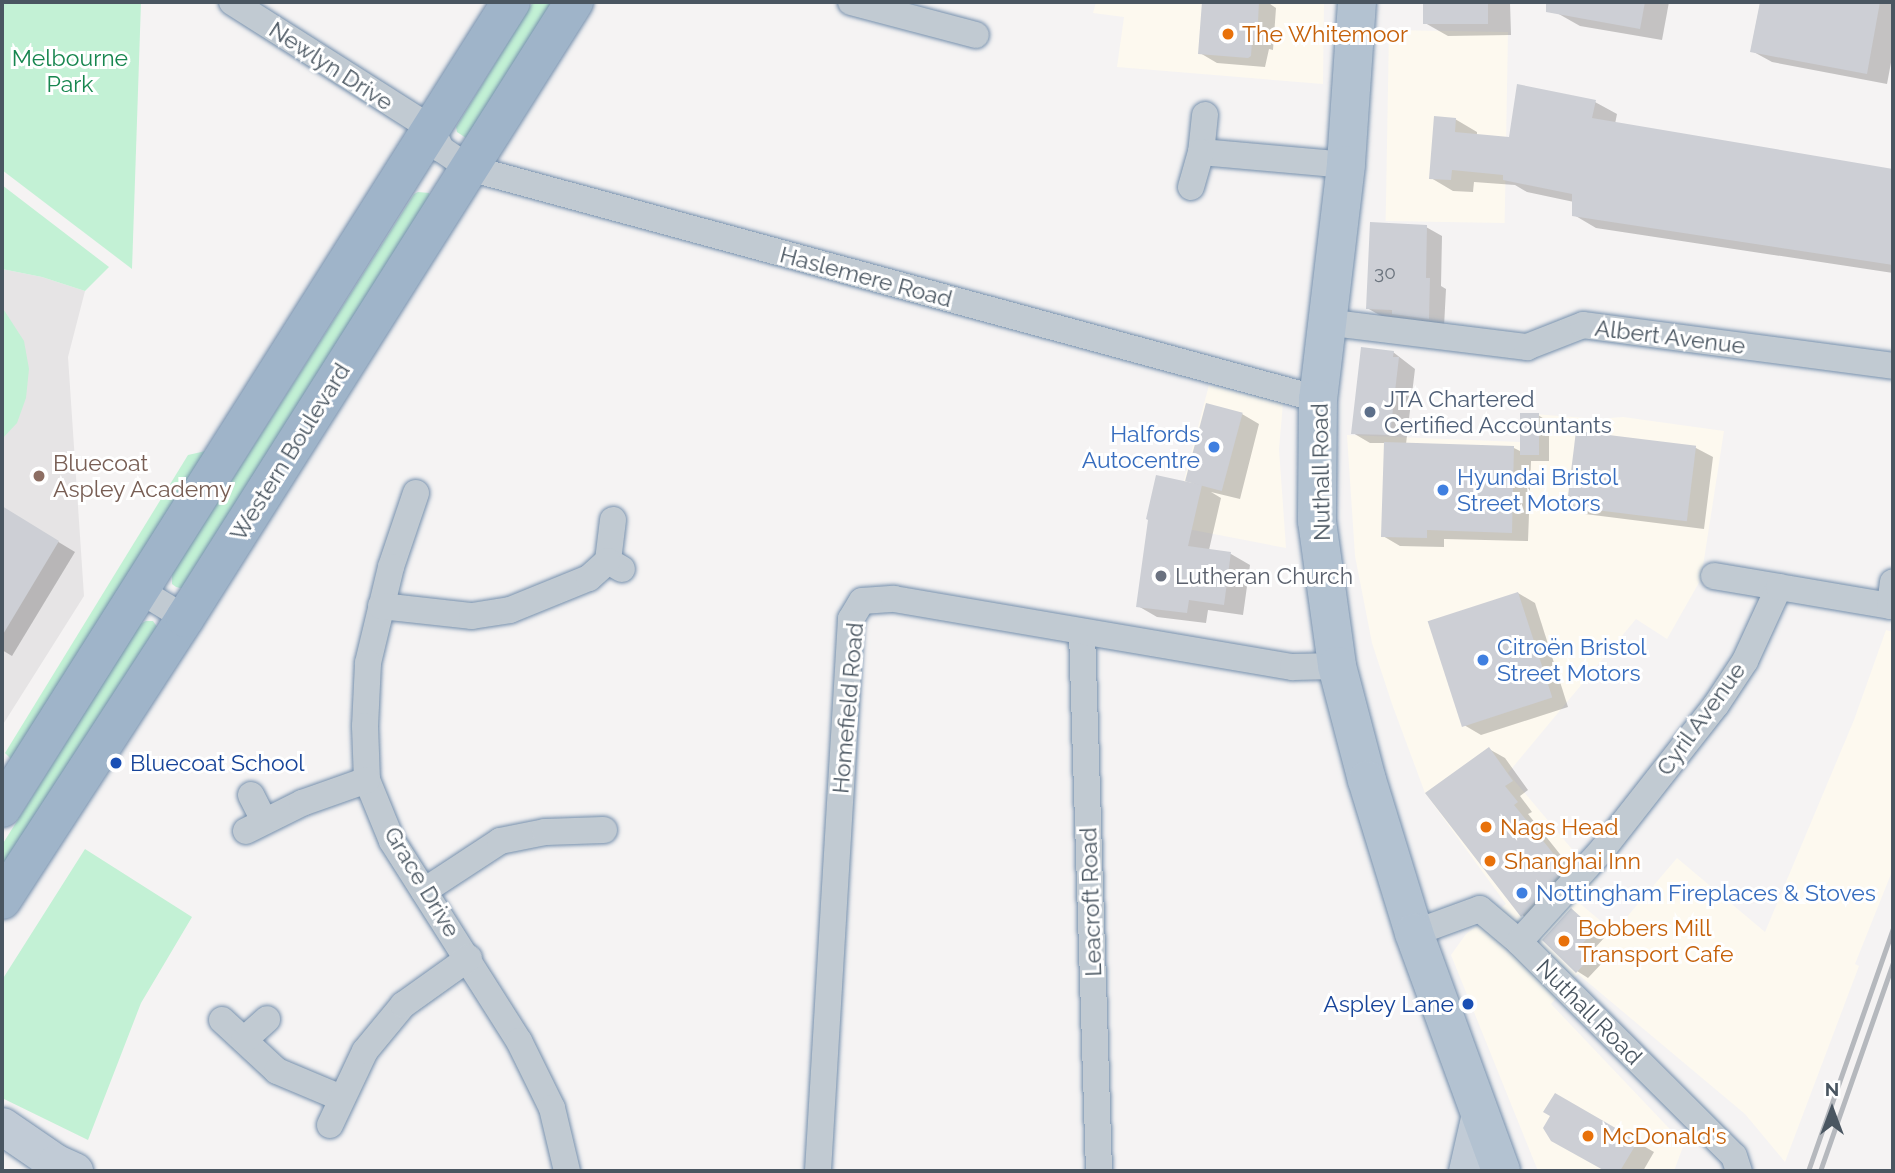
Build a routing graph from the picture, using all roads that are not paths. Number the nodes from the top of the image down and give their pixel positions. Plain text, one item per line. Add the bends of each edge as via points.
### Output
1 (232, 2) edge
2 (511, 2) edge
3 (574, 2) edge
4 (850, 2) edge
5 (1357, 2) edge
6 (976, 35) dead end
7 (1205, 115) dead end
8 (432, 129) junction
9 (1201, 152) junction
10 (1346, 165) junction
11 (469, 168) junction
12 (1191, 187) dead end
13 (1325, 322) junction
14 (1893, 366) edge
15 (1318, 399) junction
16 (416, 494) dead end
17 (613, 520) dead end
18 (1714, 576) dead end
19 (1893, 583) edge
20 (1779, 587) junction
21 (139, 590) junction
22 (381, 606) junction
23 (185, 618) junction
24 (1082, 633) junction
25 (1337, 666) junction
26 (367, 780) junction
27 (251, 795) dead end
28 (2, 807) edge
29 (587, 822) dead end
30 (424, 891) junction
31 (2, 900) edge
32 (1414, 933) junction
33 (1519, 942) junction
34 (469, 958) junction
35 (267, 1019) dead end
36 (222, 1020) dead end
37 (244, 1040) junction
38 (341, 1098) junction
39 (1480, 1114) junction
40 (330, 1125) dead end
41 (2, 1126) edge
42 (2, 1154) edge
43 (65, 1167) edge
44 (567, 1171) edge
45 (818, 1171) edge
46 (1100, 1171) edge
47 (1467, 1171) edge
48 (1501, 1171) edge
49 (1739, 1171) edge

1 - 8 street, Newlyn Drive
2 - 8 highway
3 - 11 highway, Western Boulevard
4 - 6 street
5 - 10 main road, Nuthall Road
7 - 9 street
8 - 11 street, Haslemere Road via 441,149
8 - 21 highway
9 - 10 street
9 - 12 street
10 - 13 main road, Nuthall Road
11 - 15 street, Haslemere Road
11 - 23 highway, Western Boulevard
13 - 14 street, Albert Avenue via 1527,347 1583,325
13 - 15 main road, Nuthall Road
15 - 25 main road, Nuthall Road via 1317,521
16 - 22 street, Grace Drive
17 - 22 street via 615,565 510,610 472,616
18 - 20 street
19 - 20 street via 1890,606
20 - 33 street, Cyril Avenue via 1745,661 1716,705 1603,849
21 - 23 street
21 - 28 highway
22 - 26 street, Grace Drive via 368,663
23 - 31 highway, Western Boulevard
24 - 25 street, Homefield Road via 1293,667
24 - 45 street, Homefield Road via 894,599 862,601 851,619
24 - 46 street, Leacroft Road
25 - 32 main road, Nuthall Road
26 - 27 street via 255,826
26 - 30 street, Grace Drive via 392,841
29 - 30 street via 500,841
30 - 34 street, Grace Drive
32 - 33 street, Nuthall Road via 1480,909
32 - 39 main road, Nuthall Road
33 - 49 street, Nuthall Road via 1734,1156
34 - 38 street via 403,1005 365,1051
34 - 44 street, Grace Drive via 519,1041 552,1108
35 - 37 street
36 - 37 street
37 - 38 street via 277,1071
38 - 40 street
39 - 47 main road
39 - 48 main road, Nuthall Road
41 - 43 main road
42 - 43 main road

